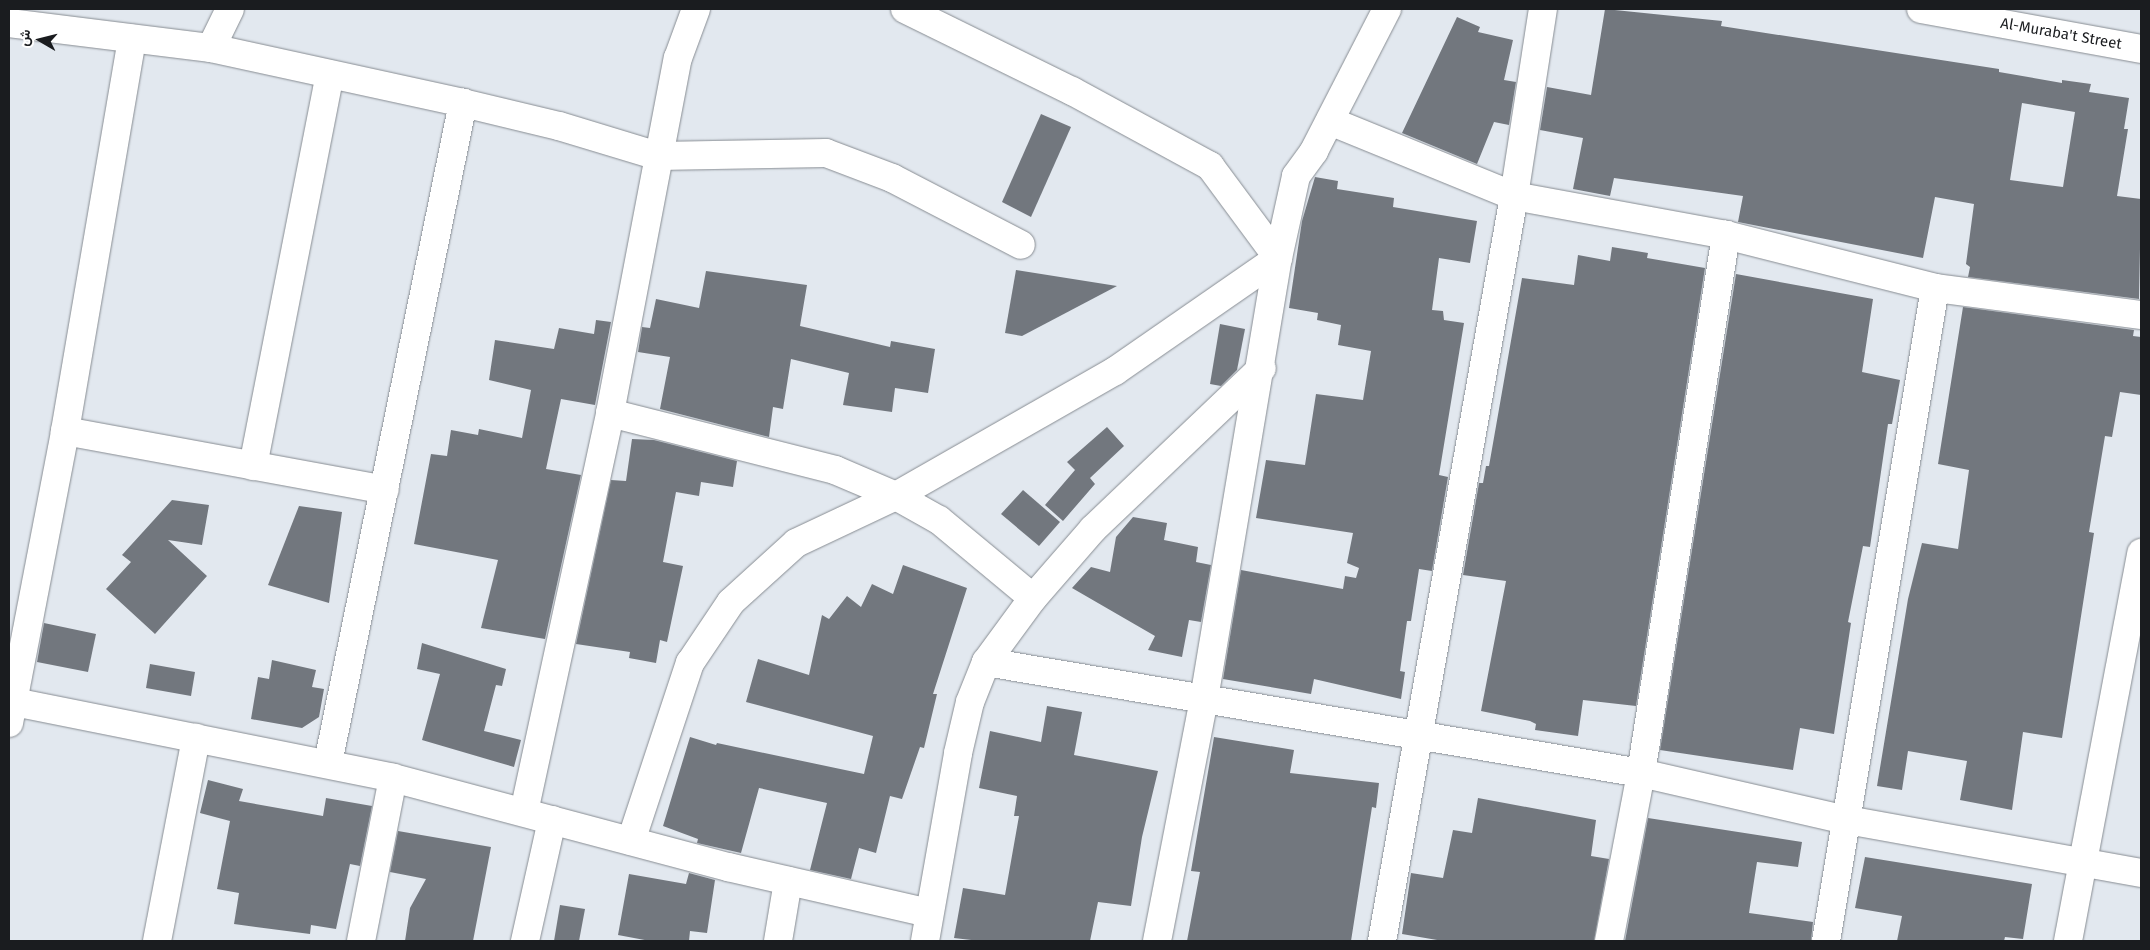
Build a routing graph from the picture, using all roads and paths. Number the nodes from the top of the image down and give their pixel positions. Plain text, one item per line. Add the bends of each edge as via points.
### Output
1 (230, 9) edge
2 (696, 9) edge
3 (905, 9) edge
4 (1387, 9) edge
5 (1543, 9) edge
6 (1921, 9) edge
7 (9, 23) edge
8 (132, 39) junction
9 (211, 48) junction
10 (2141, 49) edge
11 (330, 74) junction
12 (463, 103) junction
13 (1330, 121) junction
14 (658, 156) junction
15 (1514, 196) junction
16 (1726, 235) junction
17 (1021, 245) dead end
18 (1278, 258) junction
19 (1936, 288) junction
20 (2141, 315) edge
21 (1262, 368) junction
22 (610, 413) junction
23 (64, 430) junction
24 (253, 466) junction
25 (385, 490) junction
26 (896, 496) junction
27 (2141, 553) edge
28 (1033, 598) junction
29 (2135, 621) edge
30 (986, 662) junction
31 (1204, 699) junction
32 (10, 709) edge
33 (1420, 733) junction
34 (196, 738) junction
35 (328, 763) junction
36 (1640, 773) junction
37 (392, 778) junction
38 (524, 812) junction
39 (552, 820) junction
40 (1847, 820) junction
41 (631, 841) junction
42 (2083, 861) junction
43 (2141, 873) edge
44 (788, 881) junction
45 (929, 913) junction
46 (157, 941) edge
47 (360, 941) edge
48 (525, 941) edge
49 (778, 941) edge
50 (925, 941) edge
51 (1157, 941) edge
52 (1382, 941) edge
53 (1609, 941) edge
54 (1826, 941) edge
55 (2068, 941) edge

1 - 9 street
2 - 14 street via 678,58
3 - 18 street via 1072,91 1210,166
4 - 13 street
5 - 15 street
6 - 10 street, Al-Muraba't Street
7 - 8 street
8 - 9 street
8 - 23 street
9 - 11 street
11 - 12 street
11 - 24 street
12 - 14 street
12 - 25 street
13 - 15 street
13 - 18 street via 1296,176
14 - 17 street via 826,153 892,178
14 - 22 street
15 - 16 street
15 - 33 street
16 - 19 street
16 - 36 street
18 - 21 street
18 - 26 street via 1115,371
19 - 20 street
19 - 40 street
21 - 28 street via 1093,529
21 - 31 street
22 - 26 street via 835,470
22 - 38 street
23 - 24 street
23 - 32 street
24 - 25 street
25 - 35 street
26 - 28 street via 938,520
26 - 41 street via 796,543 731,602 690,663
27 - 29 street
28 - 30 street
29 - 42 street
30 - 31 street
30 - 45 street via 970,702 958,753
31 - 33 street
31 - 51 street
32 - 34 street
33 - 36 street
33 - 52 street
34 - 35 street
34 - 46 street
35 - 37 street
36 - 40 street
36 - 53 street
37 - 38 street
37 - 47 street
38 - 39 street
39 - 41 street
39 - 48 street
40 - 42 street
40 - 54 street
41 - 44 street
42 - 43 street
42 - 55 street
44 - 45 street
44 - 49 street
45 - 50 street

